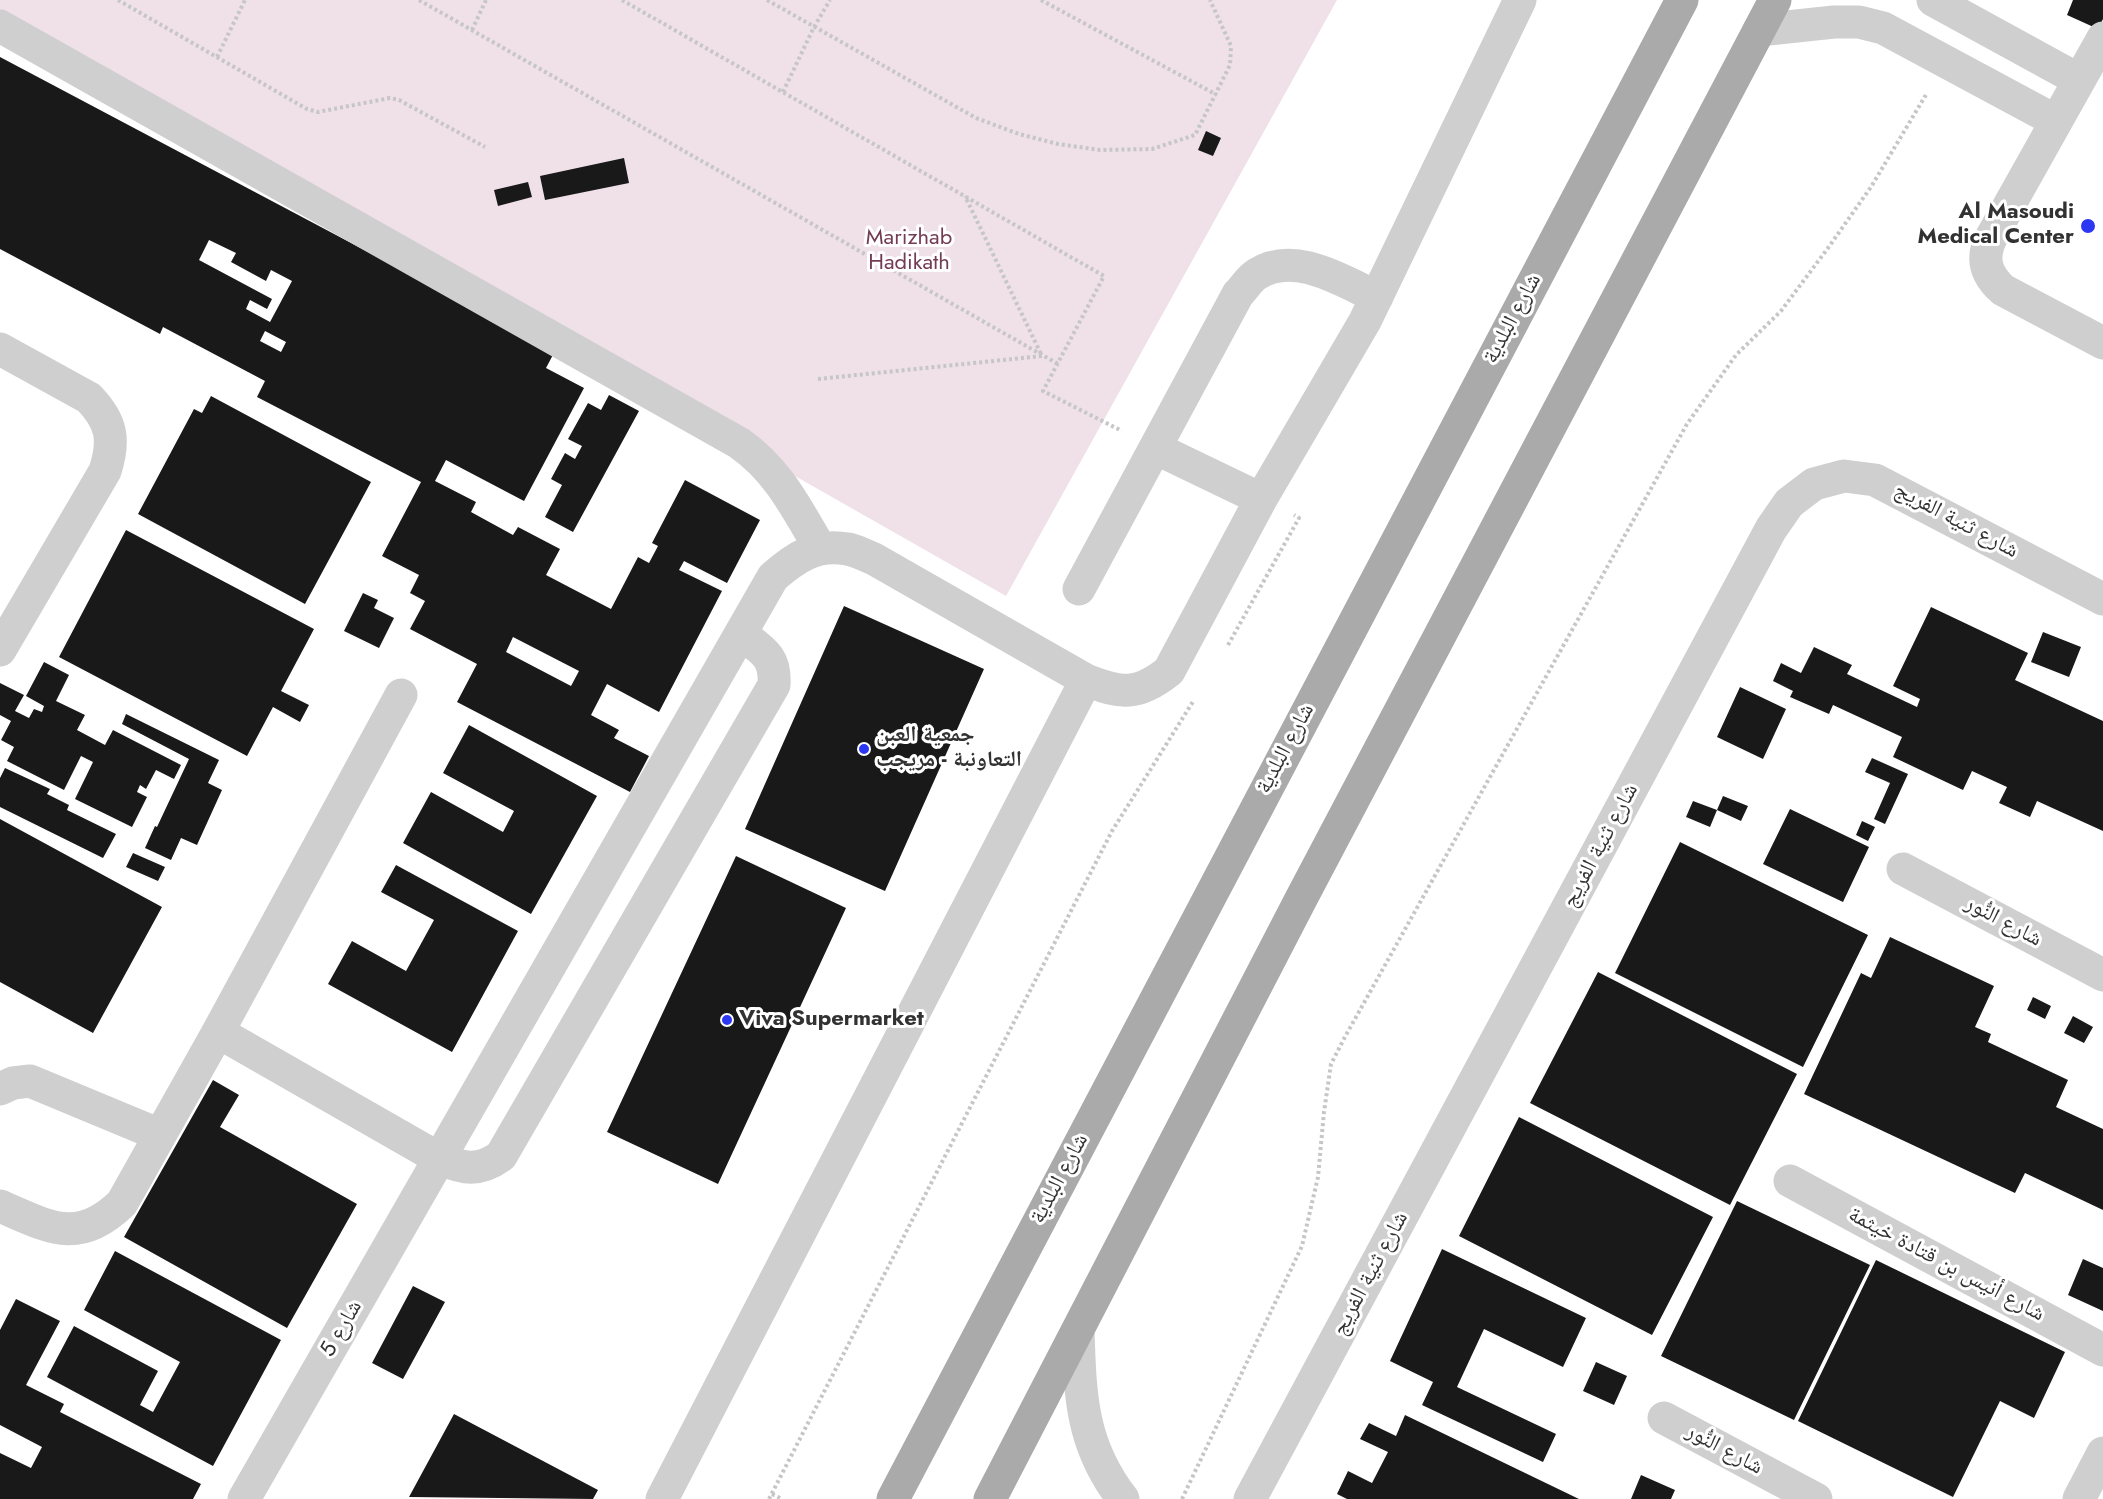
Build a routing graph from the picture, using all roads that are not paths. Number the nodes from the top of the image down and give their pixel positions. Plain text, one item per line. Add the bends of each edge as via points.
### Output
1 (1520, 0) edge
2 (1682, 0) edge
3 (1774, 0) edge
4 (1933, 0) edge
5 (0, 26) edge
6 (1759, 30) junction
7 (2103, 38) edge
8 (2079, 80) junction
9 (2056, 120) junction
10 (1377, 297) junction
11 (2103, 343) edge
12 (0, 349) edge
13 (1155, 448) junction
14 (1261, 499) junction
15 (820, 548) junction
16 (1079, 589) dead end
17 (2103, 599) edge
18 (741, 634) junction
19 (0, 650) edge
20 (1086, 680) junction
21 (401, 695) dead end
22 (1903, 868) dead end
23 (2103, 975) edge
24 (218, 1032) junction
25 (0, 1089) edge
26 (160, 1135) junction
27 (440, 1159) junction
28 (1790, 1181) dead end
29 (0, 1206) edge
30 (1078, 1330) junction
31 (2103, 1350) edge
32 (1664, 1418) dead end
33 (2103, 1453) edge
34 (244, 1499) edge
35 (662, 1499) edge
36 (893, 1499) edge
37 (990, 1499) edge
38 (1123, 1499) edge
39 (1250, 1499) edge
40 (1816, 1499) edge
41 (2079, 1499) edge

1 - 10 street
2 - 36 main road, شارع البلدية
3 - 6 main road
4 - 8 street
5 - 15 street via 739,443 780,482
6 - 9 street via 1834,22 1883,28
6 - 30 main road
7 - 8 street
8 - 9 street
9 - 11 street via 1987,246 1985,259 1994,282 2003,290
10 - 13 street via 1308,267 1279,265 1257,274 1238,294
10 - 14 street
12 - 19 street via 89,398 103,415 111,435 111,454 105,471
13 - 14 street
13 - 16 street
14 - 20 street via 1169,672 1153,684 1132,691
15 - 18 street, شارع 5 via 794,559 773,578
15 - 20 street via 848,549 874,559
17 - 39 street, شارع ثنية الفريج via 1875,480 1844,476 1814,484 1789,503 1771,529
18 - 27 street, شارع 5
18 - 27 street via 773,663 774,685 767,698 508,1146 496,1159 480,1167 457,1166
20 - 35 street
21 - 24 street
22 - 23 street, شارع النُّور
24 - 26 street
24 - 27 street
25 - 26 street via 30,1081
26 - 29 street via 122,1203 91,1226 70,1230 46,1226
27 - 34 street, شارع 5
28 - 31 street, شارع أنيس بن قتادة خيثمة
30 - 37 main road
30 - 38 street via 1084,1418 1095,1453
32 - 40 street, شارع النُّور
33 - 41 street

